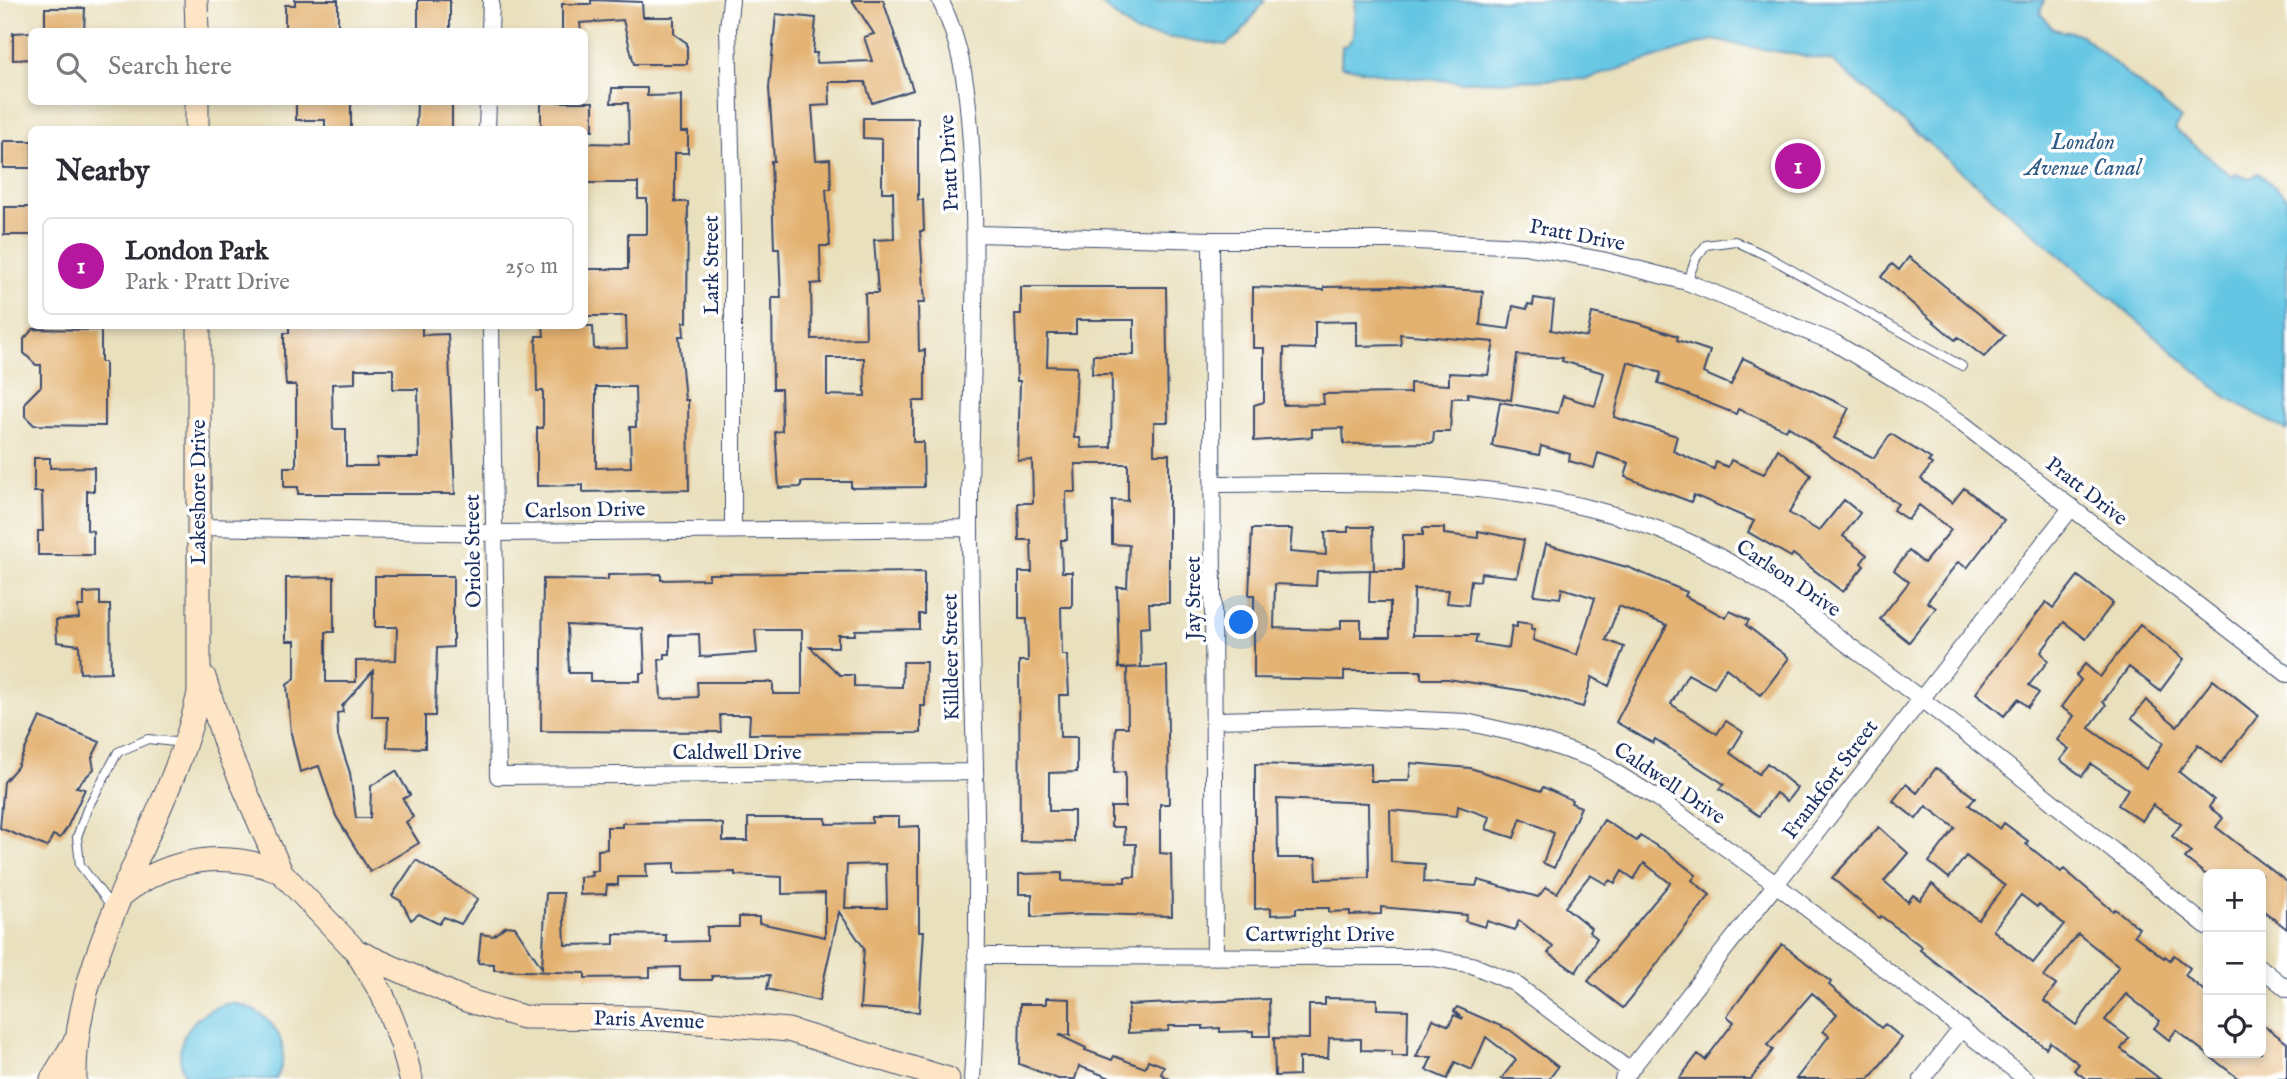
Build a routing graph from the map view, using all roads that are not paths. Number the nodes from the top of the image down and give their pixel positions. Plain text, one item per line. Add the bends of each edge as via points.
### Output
1 (197, 0) edge
2 (491, 0) edge
3 (732, 0) edge
4 (940, 0) edge
5 (197, 28) edge
6 (490, 28) edge
7 (197, 105) edge
8 (488, 105) edge
9 (197, 126) edge
10 (487, 126) edge
11 (975, 234) junction
12 (1211, 240) junction
13 (1687, 282) junction
14 (199, 329) edge
15 (491, 329) edge
16 (1962, 366) dead end
17 (1214, 484) junction
18 (2072, 507) junction
19 (200, 527) junction
20 (970, 528) junction
21 (733, 530) junction
22 (495, 533) junction
23 (200, 659) junction
24 (2287, 674) edge
25 (1920, 698) junction
26 (1215, 720) junction
27 (185, 743) junction
28 (975, 772) junction
29 (498, 776) joint
30 (281, 872) junction
31 (1777, 885) junction
32 (119, 904) junction
33 (2203, 923) edge
34 (356, 951) junction
35 (976, 956) junction
36 (1214, 957) junction
37 (2266, 972) edge
38 (2287, 989) edge
39 (1962, 1028) junction
40 (74, 1043) junction
41 (1627, 1075) edge
42 (52, 1079) edge
43 (75, 1079) edge
44 (411, 1079) edge
45 (948, 1079) edge
46 (972, 1079) edge
47 (1922, 1079) edge
48 (2026, 1079) edge

1 - 5 street
2 - 6 street
3 - 21 street, Lark Street
4 - 11 street, Pratt Drive via 958,50 970,113
7 - 9 street
8 - 10 street
11 - 12 street, Pratt Drive
11 - 20 street, Killdeer Street
12 - 13 street, Pratt Drive via 1524,246
12 - 17 street, Jay Street
13 - 16 lane via 1706,245 1735,241 1829,288
13 - 18 street, Pratt Drive via 1835,343 1963,424
14 - 19 street, Lakeshore Drive
15 - 22 street, Oriole Street
17 - 25 street, Carlson Drive via 1398,482 1530,495 1593,509 1660,531 1755,577
17 - 26 street, Jay Street
18 - 24 street, Pratt Drive
18 - 25 street, Frankfort Street
19 - 22 street, Carlson Drive
19 - 23 street, Lakeshore Drive
20 - 21 street, Carlson Drive
20 - 28 street, Killdeer Street
21 - 22 street, Carlson Drive
22 - 29 street, Oriole Street
23 - 27 street, Lakeshore Drive via 199,693
23 - 30 street, Lakeshore Drive via 226,746
25 - 31 street, Frankfort Street
25 - 33 street, Carlson Drive
26 - 31 street, Caldwell Drive via 1421,719 1466,722 1523,735 1593,759 1657,797
26 - 36 street, Jay Street
27 - 32 street, Lakeshore Drive
27 - 32 lane via 148,738 118,752 88,809 77,837 80,865
28 - 29 street, Caldwell Drive
28 - 35 street, Killdeer Street
30 - 32 street, Lakeshore Drive via 247,860 208,859 154,874
30 - 34 street, Lakeshore Drive
31 - 39 street, Caldwell Drive
31 - 41 street, Frankfort Street
32 - 40 street, Lakeshore Drive via 89,979
34 - 44 street, Lakeshore Drive via 387,1006
34 - 45 street, Paris Avenue via 466,1000 523,1017 651,1017 788,1030
35 - 36 street, Cartwright Drive
35 - 46 street, Killdeer Street
36 - 41 street, Cartwright Drive via 1428,957 1472,965 1514,983 1547,1005
37 - 38 street
39 - 47 street
39 - 48 street, Caldwell Drive
40 - 42 street
40 - 43 street, Lakeshore Drive

